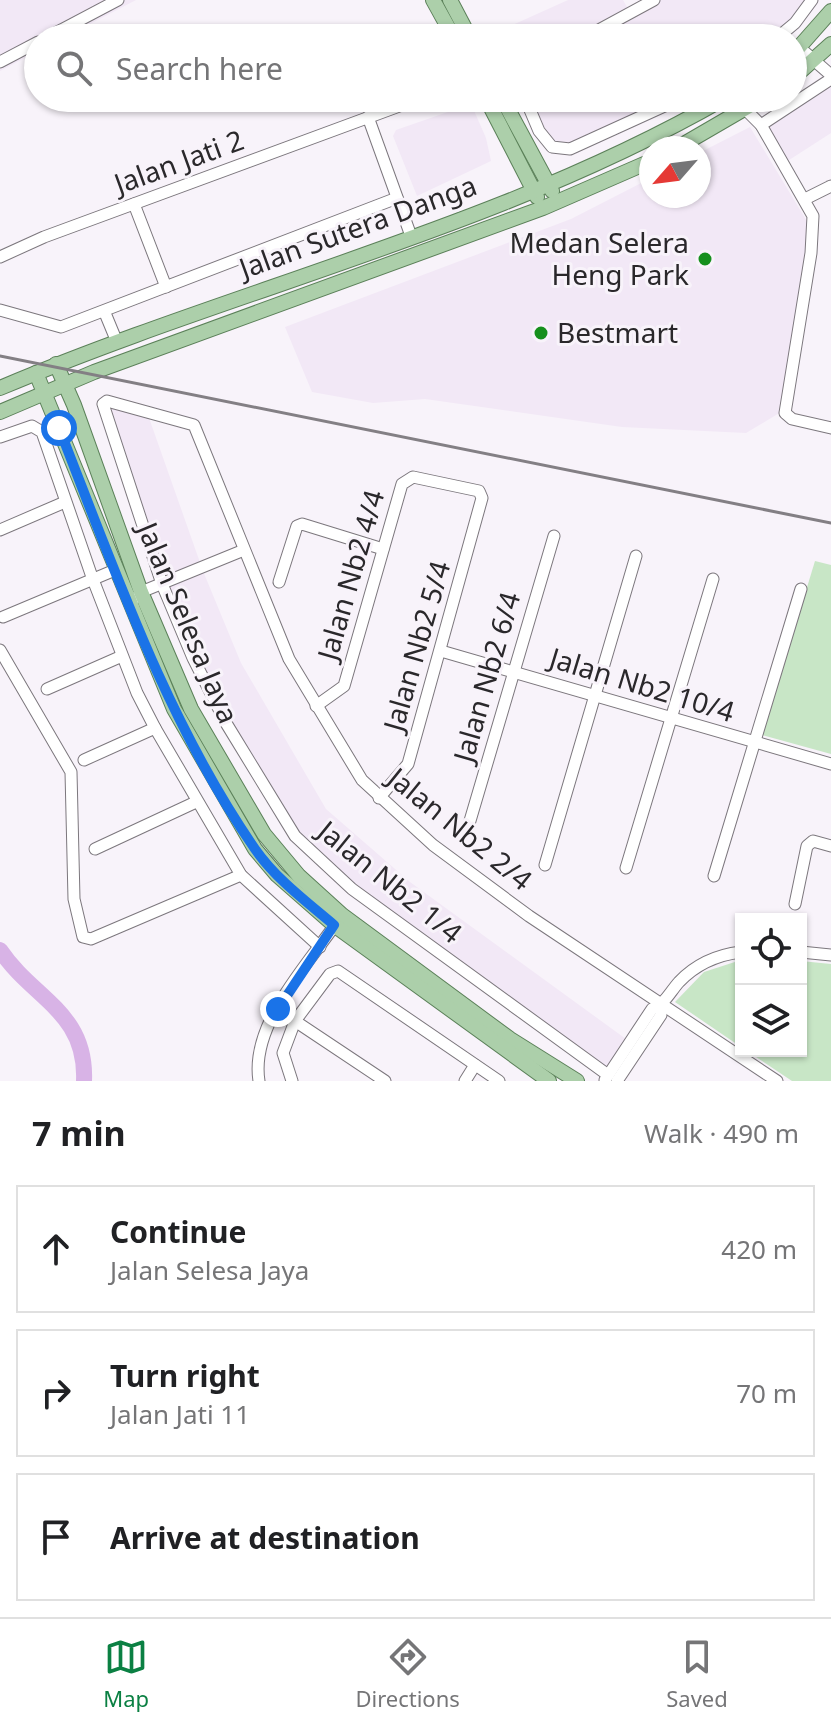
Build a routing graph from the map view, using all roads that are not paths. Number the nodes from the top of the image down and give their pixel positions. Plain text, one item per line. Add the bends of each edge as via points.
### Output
1 (118, 0) edge
2 (433, 0) edge
3 (450, 0) edge
4 (654, 0) edge
5 (811, 0) edge
6 (830, 14) edge
7 (73, 24) edge
8 (446, 24) edge
9 (463, 24) edge
10 (610, 24) edge
11 (790, 24) edge
12 (807, 39) edge
13 (831, 44) edge
14 (24, 49) edge
15 (807, 56) edge
16 (815, 60) junction
17 (0, 62) edge
18 (807, 67) edge
19 (831, 77) edge
20 (807, 93) edge
21 (382, 112) edge
22 (494, 112) edge
23 (510, 112) edge
24 (531, 112) edge
25 (651, 112) edge
26 (700, 112) edge
27 (740, 112) edge
28 (748, 112) edge
29 (780, 112) edge
30 (368, 117) junction
31 (761, 125) junction
32 (698, 136) edge
33 (519, 159) junction
34 (536, 161) junction
35 (639, 166) edge
36 (573, 175) junction
37 (549, 185) junction
38 (831, 186) edge
39 (534, 191) junction
40 (397, 198) junction
41 (805, 199) junction
42 (505, 202) junction
43 (134, 204) junction
44 (550, 205) junction
45 (411, 236) junction
46 (0, 257) edge
47 (166, 287) junction
48 (0, 310) edge
49 (105, 313) junction
50 (117, 342) junction
51 (56, 364) junction
52 (36, 373) junction
53 (91, 373) junction
54 (65, 385) junction
55 (0, 388) edge
56 (45, 393) junction
57 (26, 402) junction
58 (74, 405) junction
59 (0, 412) edge
60 (194, 425) joint
61 (59, 428) junction
62 (831, 428) edge
63 (0, 437) edge
64 (482, 498) joint
65 (65, 502) junction
66 (0, 530) edge
67 (554, 536) dead end
68 (383, 549) junction
69 (244, 550) junction
70 (636, 556) dead end
71 (115, 570) junction
72 (92, 577) junction
73 (713, 579) dead end
74 (279, 582) dead end
75 (162, 584) junction
76 (801, 589) dead end
77 (141, 592) junction
78 (3, 617) dead end
79 (0, 650) edge
80 (441, 651) junction
81 (150, 653) junction
82 (122, 656) junction
83 (512, 672) junction
84 (47, 689) dead end
85 (593, 696) junction
86 (316, 706) junction
87 (671, 719) junction
88 (155, 728) junction
89 (754, 744) junction
90 (84, 760) dead end
91 (831, 764) edge
92 (379, 798) junction
93 (196, 802) junction
94 (467, 831) dead end
95 (831, 846) edge
96 (95, 849) dead end
97 (545, 865) dead end
98 (626, 868) dead end
99 (241, 875) junction
100 (714, 876) dead end
101 (795, 904) dead end
102 (338, 920) junction
103 (320, 947) junction
104 (735, 953) edge
105 (807, 953) edge
106 (831, 955) edge
107 (660, 1006) junction
108 (295, 1021) junction
109 (475, 1065) junction
110 (610, 1079) edge
111 (259, 1081) edge
112 (292, 1081) edge
113 (385, 1081) edge
114 (465, 1081) edge
115 (499, 1081) edge
116 (549, 1081) edge
117 (577, 1081) edge
118 (777, 1081) edge

1 - 7 street
2 - 8 main road
3 - 9 main road
4 - 10 street
5 - 6 street
5 - 11 street
6 - 12 main road
13 - 16 main road
14 - 17 street
15 - 16 street
16 - 18 main road
16 - 19 street
19 - 20 street
21 - 30 street, Jalan Jati 2
22 - 33 main road
23 - 34 main road
24 - 25 street via 552,147 570,149
26 - 36 main road, Jalan Sutera Danga
27 - 32 main road
28 - 31 street
29 - 31 street
30 - 40 street
30 - 43 street, Jalan Jati 2
31 - 41 street
33 - 39 main road
33 - 42 main road via 515,191
34 - 36 main road via 550,172
34 - 37 main road
35 - 44 main road, Jalan Sutera Danga
36 - 37 main road, Jalan Sutera Danga
37 - 39 main road, Jalan Sutera Danga
37 - 44 main road
38 - 41 street
39 - 42 main road, Jalan Sutera Danga
39 - 44 main road
40 - 45 street
40 - 47 street
41 - 62 street via 813,216 811,253 785,413
42 - 45 main road, Jalan Sutera Danga
43 - 46 street, Jalan Jati 2
43 - 47 street
44 - 53 main road, Jalan Sutera Danga
45 - 50 main road, Jalan Sutera Danga
47 - 49 street
48 - 49 street via 61,327
49 - 50 street
50 - 51 main road, Jalan Sutera Danga
51 - 52 main road, Jalan Sutera Danga
51 - 54 main road, Jalan Selesa Jaya
52 - 55 main road, Jalan Sutera Danga
52 - 56 main road, Jalan Selesa Jaya
53 - 54 main road, Jalan Sutera Danga
53 - 58 main road via 79,385
54 - 56 main road, Jalan Sutera Danga
54 - 58 main road, Jalan Selesa Jaya
56 - 57 main road, Jalan Sutera Danga
56 - 61 main road, Jalan Selesa Jaya
57 - 59 main road, Jalan Sutera Danga
57 - 61 main road via 45,407
58 - 77 main road, Jalan Selesa Jaya
60 - 69 street, Jalan Nb2 2/4
60 - 75 street, Jalan Nb2 1/4 via 103,404
61 - 71 main road, Jalan Selesa Jaya
63 - 65 street via 32,426 42,432
64 - 68 street, Jalan Nb2 4/4 via 477,490 407,479
64 - 80 street, Jalan Nb2 5/4
65 - 66 street
65 - 72 street
67 - 83 street, Jalan Nb2 6/4
68 - 74 street via 297,526
68 - 86 street, Jalan Nb2 4/4 via 344,686
69 - 75 street
69 - 86 street, Jalan Nb2 2/4 via 289,659
70 - 85 street
71 - 72 street
71 - 81 main road, Jalan Selesa Jaya
72 - 78 street
72 - 82 street
73 - 87 street
75 - 77 street
75 - 110 street, Jalan Nb2 1/4 via 226,723 295,836 352,889
76 - 89 street
77 - 81 street via 136,599
77 - 102 main road, Jalan Selesa Jaya via 191,709 264,834
79 - 99 street via 71,772 74,899 83,937 91,939
80 - 83 street, Jalan Nb2 10/4
80 - 92 street, Jalan Nb2 5/4 via 408,764
81 - 102 main road, Jalan Selesa Jaya via 187,733 255,849 277,875
82 - 84 street
82 - 88 street
83 - 85 street, Jalan Nb2 10/4
83 - 94 street, Jalan Nb2 6/4
85 - 87 street, Jalan Nb2 10/4
85 - 97 street
86 - 92 street, Jalan Nb2 2/4
87 - 89 street, Jalan Nb2 10/4
87 - 98 street
88 - 90 street
88 - 93 street
89 - 91 street, Jalan Nb2 10/4
89 - 100 street
92 - 107 street, Jalan Nb2 2/4 via 433,845
93 - 96 street
93 - 99 street
95 - 101 street via 813,841 807,846
99 - 103 street
102 - 103 street
102 - 116 main road, Jalan Selesa Jaya
102 - 117 main road, Jalan Selesa Jaya
103 - 111 street via 265,1032
104 - 107 street via 697,966
105 - 106 street
107 - 110 street via 661,1015
107 - 118 street, Jalan Nb2 2/4
108 - 109 street via 330,974 338,971
108 - 112 street via 283,1053
108 - 113 street
109 - 114 street
109 - 115 street

